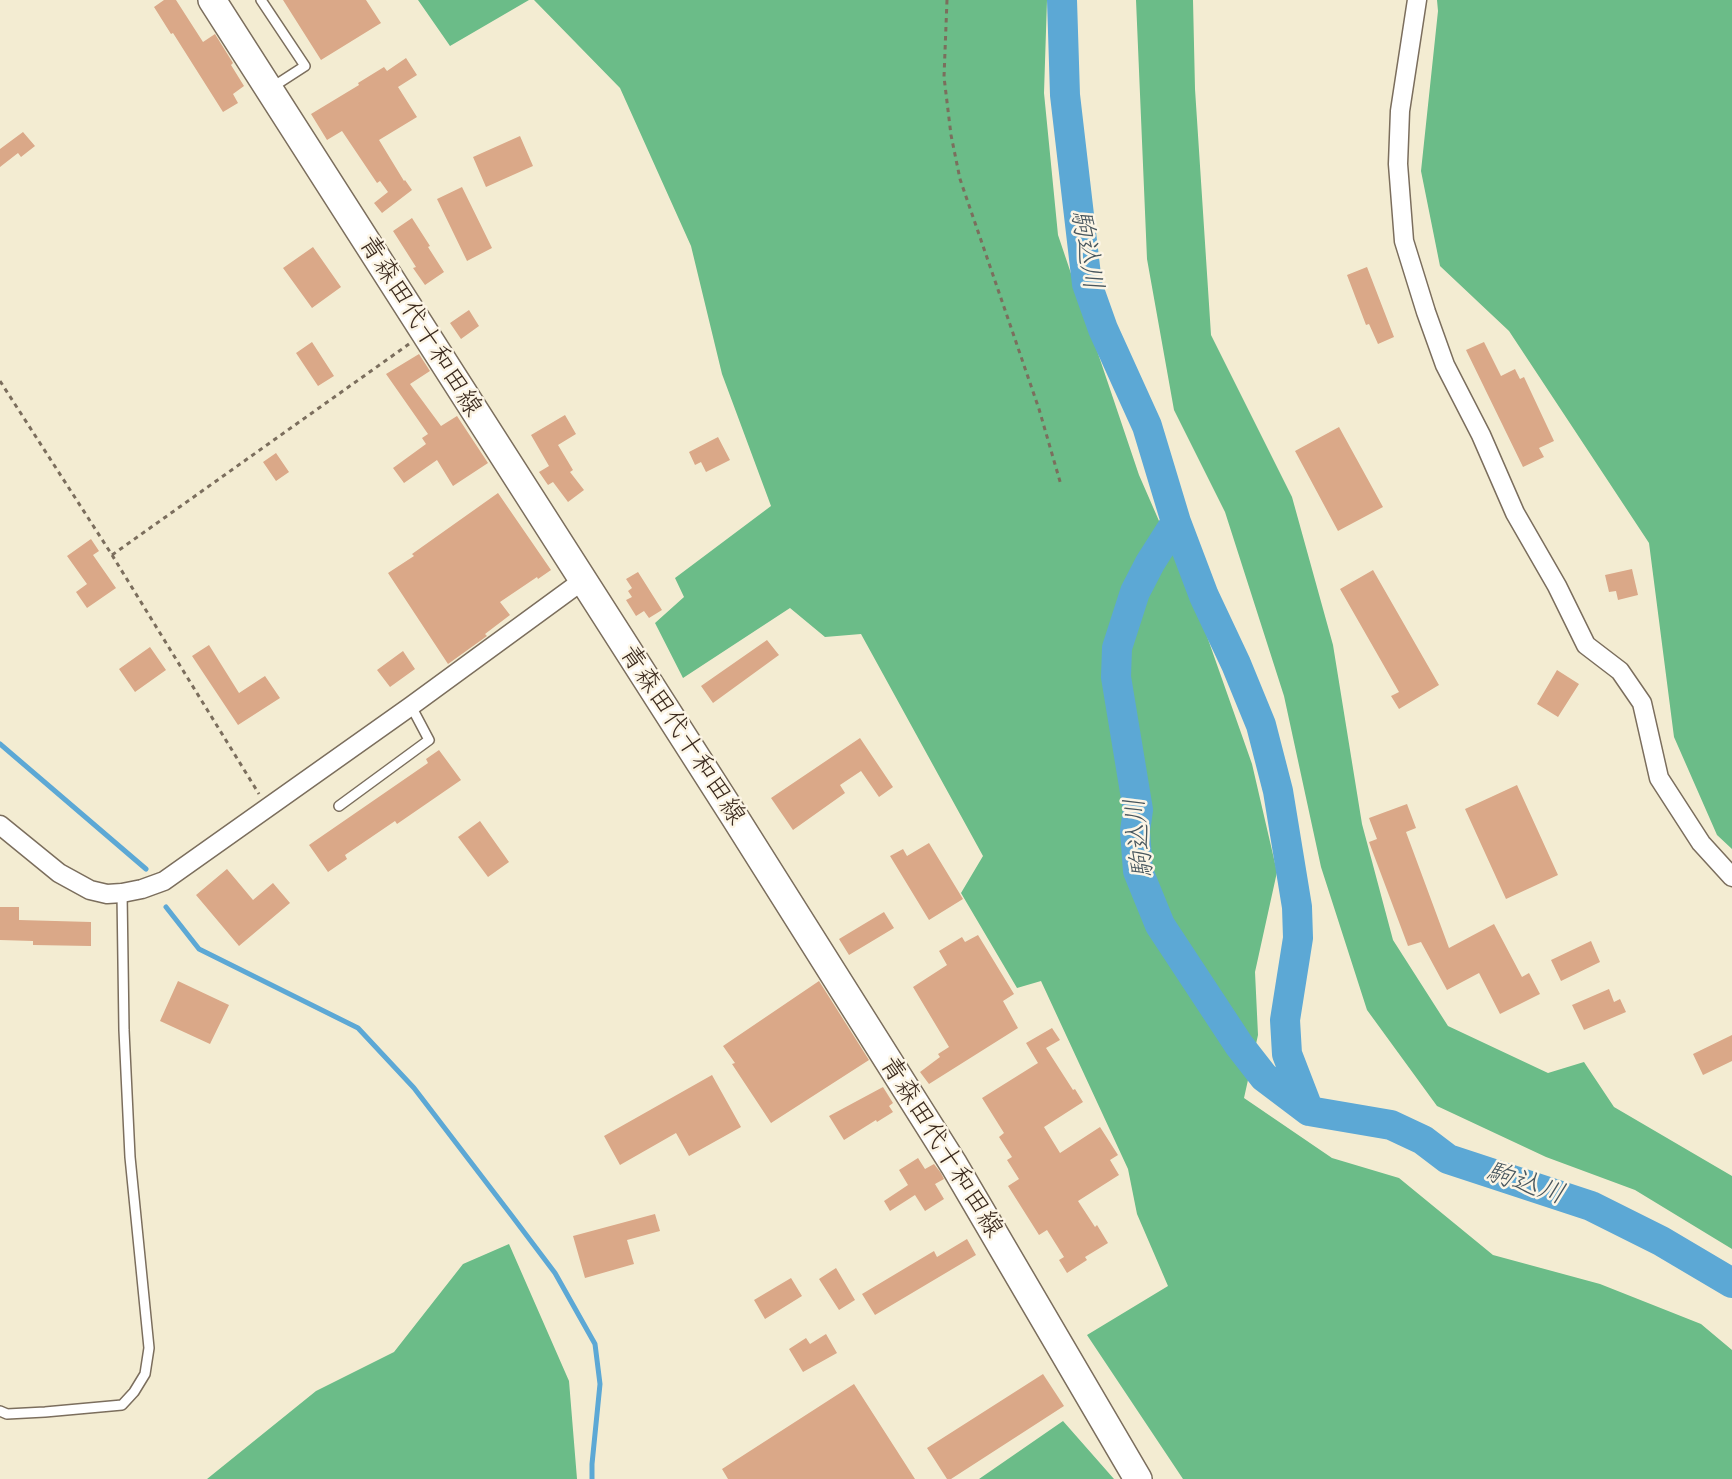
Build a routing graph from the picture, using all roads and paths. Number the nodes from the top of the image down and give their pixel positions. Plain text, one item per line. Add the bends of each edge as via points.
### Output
1 (261, 0) edge
2 (947, 0) edge
3 (1417, 0) edge
4 (218, 4) edge
5 (269, 90) junction
6 (424, 333) junction
7 (0, 381) edge
8 (1061, 485) dead end
9 (112, 555) junction
10 (582, 581) junction
11 (411, 706) junction
12 (339, 806) dead end
13 (268, 808) junction
14 (0, 826) edge
15 (1732, 877) edge
16 (122, 893) junction
17 (0, 1411) edge
18 (1138, 1479) edge

1 - 5 lane via 305,66
2 - 8 path via 944,77 960,179 1040,409
3 - 15 street via 1400,111 1398,164 1404,240 1425,312 1445,365 1515,513 1586,645 1620,671 1642,703 1659,778 1701,843
4 - 5 main road, 青森田代十和田線
5 - 6 main road, 青森田代十和田線
6 - 9 path
6 - 10 main road, 青森田代十和田線
7 - 9 path
9 - 13 path
10 - 11 street
10 - 18 main road, 青森田代十和田線 via 954,1165
11 - 12 lane via 429,740
11 - 13 street
13 - 16 street via 164,881
14 - 16 street via 59,873 90,890
16 - 17 lane via 130,1157 149,1348 145,1374 122,1405 7,1414

